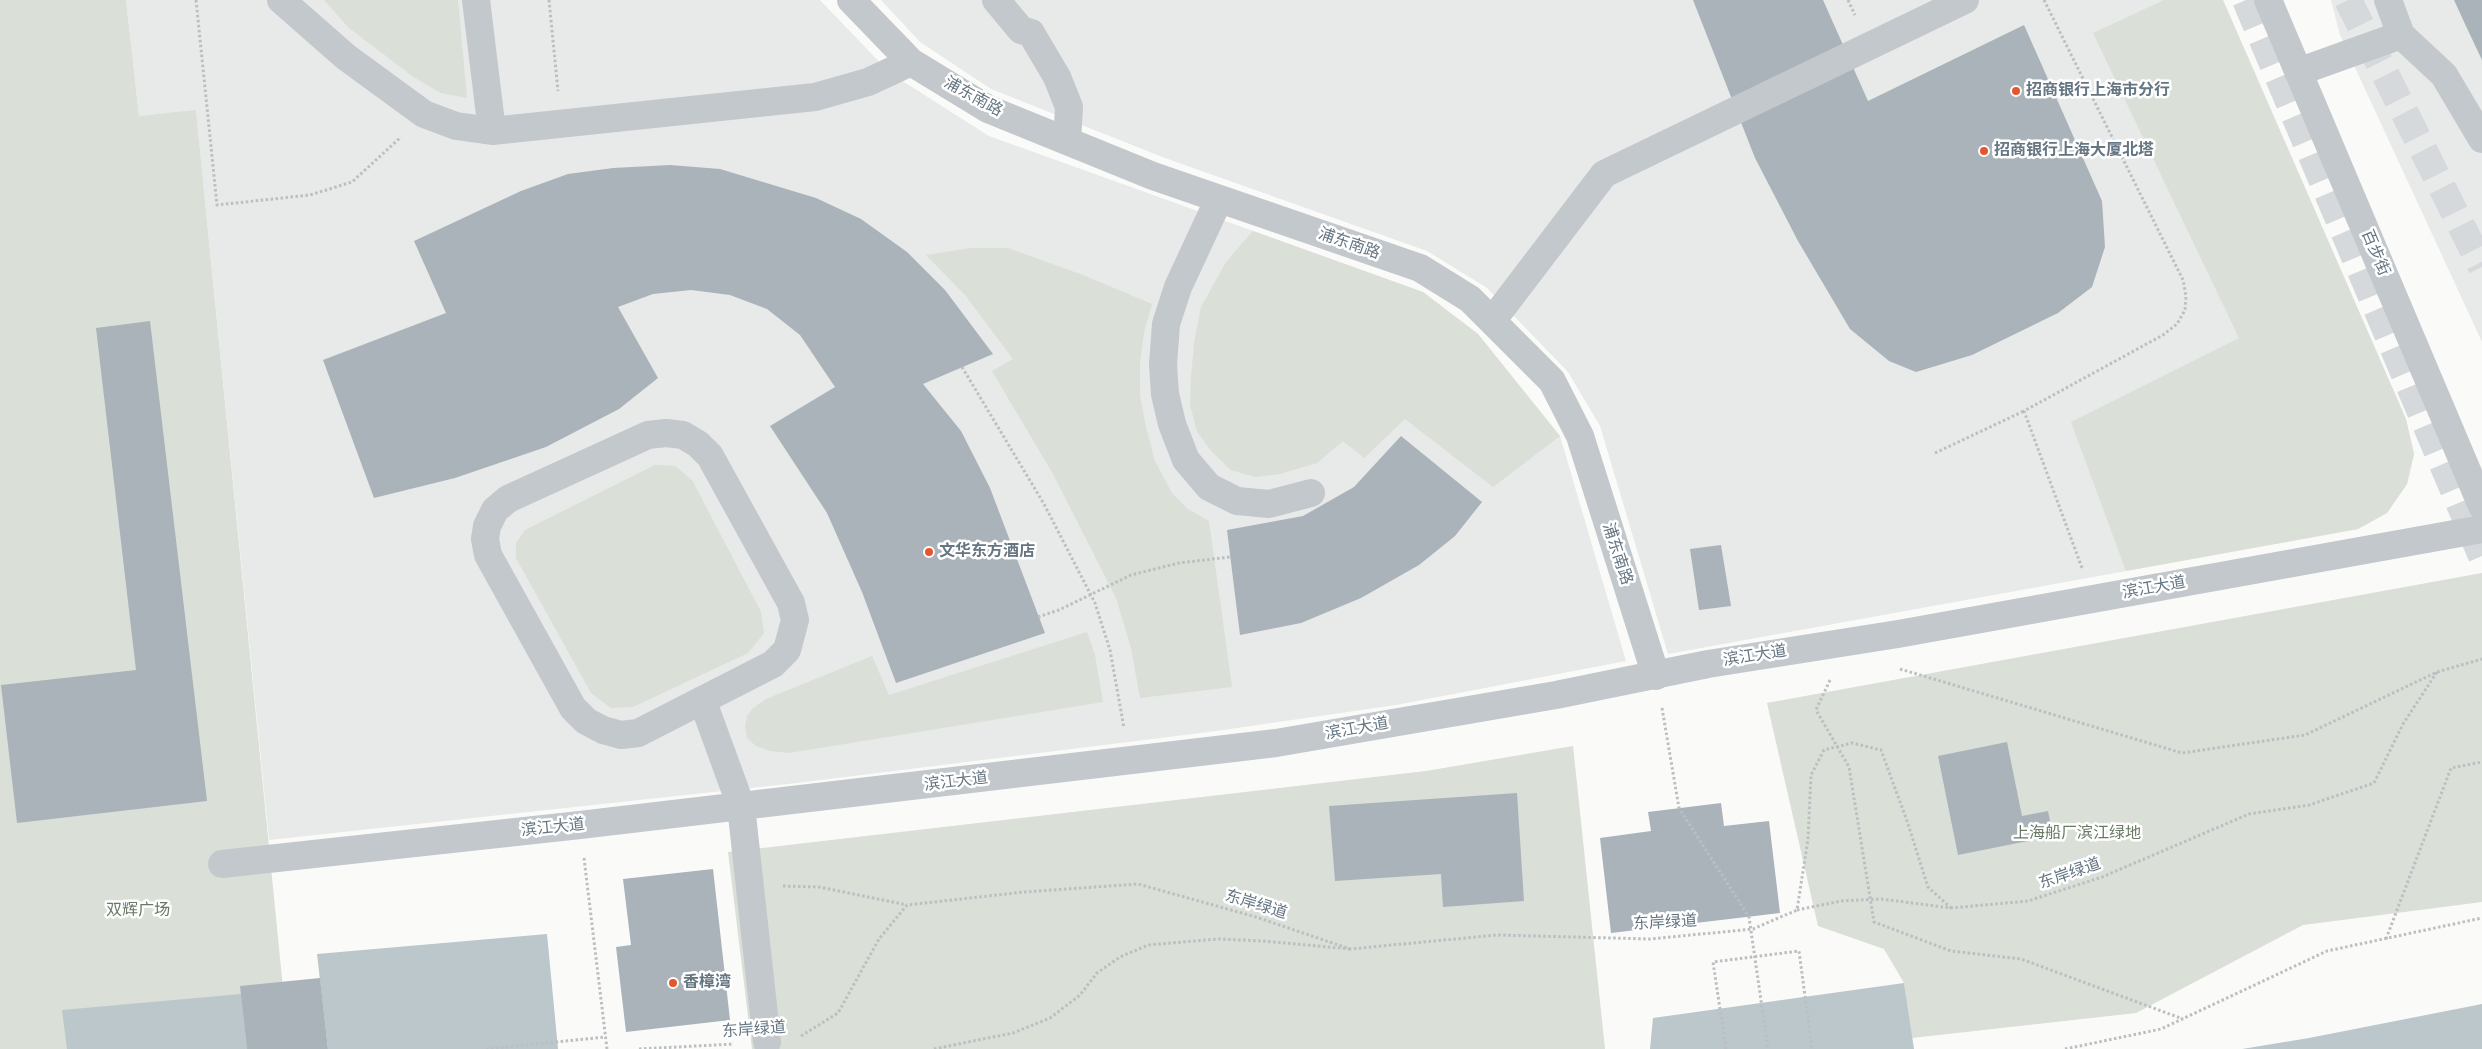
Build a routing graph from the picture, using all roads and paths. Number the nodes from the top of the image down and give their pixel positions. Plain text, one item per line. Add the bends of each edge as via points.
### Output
1 (196, 0) edge
2 (281, 0) edge
3 (476, 0) edge
4 (549, 0) edge
5 (851, 0) edge
6 (996, 0) edge
7 (1965, 0) edge
8 (2044, 0) edge
9 (2268, 0) edge
10 (2388, 0) edge
11 (2401, 35) junction
12 (911, 62) junction
13 (2298, 72) junction
14 (424, 114) junction
15 (561, 124) junction
16 (492, 131) junction
17 (2482, 139) edge
18 (1067, 141) junction
19 (1219, 199) junction
20 (1492, 321) junction
21 (962, 367) dead end
22 (2024, 411) junction
23 (1935, 454) dead end
24 (1311, 493) dead end
25 (2482, 506) edge
26 (2482, 529) edge
27 (1230, 557) dead end
28 (2094, 599) junction
29 (1038, 618) dead end
30 (2482, 658) edge
31 (1892, 667) dead end
32 (2437, 672) junction
33 (1656, 676) junction
34 (1830, 678) dead end
35 (703, 702) junction
36 (1131, 761) junction
37 (2482, 762) edge
38 (741, 806) junction
39 (580, 825) junction
40 (222, 864) dead end
41 (750, 886) junction
42 (907, 905) junction
43 (1951, 908) junction
44 (1797, 910) junction
45 (2482, 918) edge
46 (2386, 939) junction
47 (1350, 949) junction
48 (1754, 956) junction
49 (2183, 1019) junction
50 (606, 1038) junction
51 (767, 1042) junction
52 (486, 1049) edge
53 (607, 1049) edge
54 (640, 1049) edge
55 (934, 1049) edge
56 (1726, 1049) edge
57 (1768, 1049) edge
58 (1812, 1049) edge
59 (2065, 1049) edge

1 - 14 path via 217,205 310,195 352,182
2 - 14 street via 346,58
3 - 16 street
4 - 15 path
5 - 12 street, 浦东南路
6 - 18 street via 1021,30 1031,33 1057,77 1069,107
7 - 20 street via 1604,174
8 - 22 path via 2183,280 2186,296 2185,310 2177,324 2163,335
9 - 13 street, 百步街
10 - 11 street
11 - 13 street
11 - 17 street via 2444,75
12 - 15 street via 868,82 816,97
12 - 18 street, 浦东南路 via 988,109
13 - 25 street, 百步街
14 - 16 street via 456,126
15 - 16 street
18 - 19 street, 浦东南路
19 - 20 street, 浦东南路 via 1420,268 1470,299
19 - 24 street via 1178,287 1166,324 1163,365 1172,424 1186,460 1209,486 1237,501 1269,504
20 - 33 street, 浦东南路 via 1552,381 1580,436
21 - 36 path via 1044,504 1096,603 1110,650
22 - 23 path
22 - 28 path
26 - 28 street, 滨江大道
27 - 29 path, bridge via 1179,563 1131,575
28 - 33 street, 滨江大道 via 1708,664
30 - 32 path
31 - 32 path via 2182,753 2305,735
32 - 43 path, 东岸绿道 via 2404,724 2374,783 2309,805 2249,814 2102,877 2028,901
33 - 36 street, 滨江大道 via 1284,742
33 - 48 path via 1679,808 1749,917
34 - 49 path via 1816,710 1849,767 1874,922 1951,951 2021,958
35 - 35 street via 773,664 786,650 794,620 791,603 710,456 698,444 683,435 666,432 648,435 508,500 495,510 487,526 488,555 573,708 586,721 621,735 638,733
35 - 38 street
36 - 38 street, 滨江大道
37 - 46 path via 2451,768
38 - 39 street, 滨江大道
38 - 41 street
39 - 40 street, 滨江大道
39 - 50 path
41 - 42 path via 819,887
41 - 51 street
42 - 47 path, 东岸绿道, bridge via 1138,884 1256,917
42 - 51 path, 东岸绿道 via 879,939 838,1013 793,1041
43 - 44 path, 东岸绿道 via 1881,899 1840,900
43 - 44 path, bridge via 1928,887 1881,750 1852,743 1824,750 1811,775 1808,838
44 - 47 path, 东岸绿道, bridge via 1752,929 1650,939 1497,935
45 - 46 path
46 - 49 path via 2327,952
47 - 55 path, bridge via 1264,940 1173,941 1148,945 1120,957 1097,973 1080,995 1050,1018 1013,1033
48 - 56 path via 1713,962
48 - 57 path
48 - 58 path via 1799,951
49 - 59 path via 2161,1029
50 - 52 path
50 - 53 path
51 - 54 path, 东岸绿道

